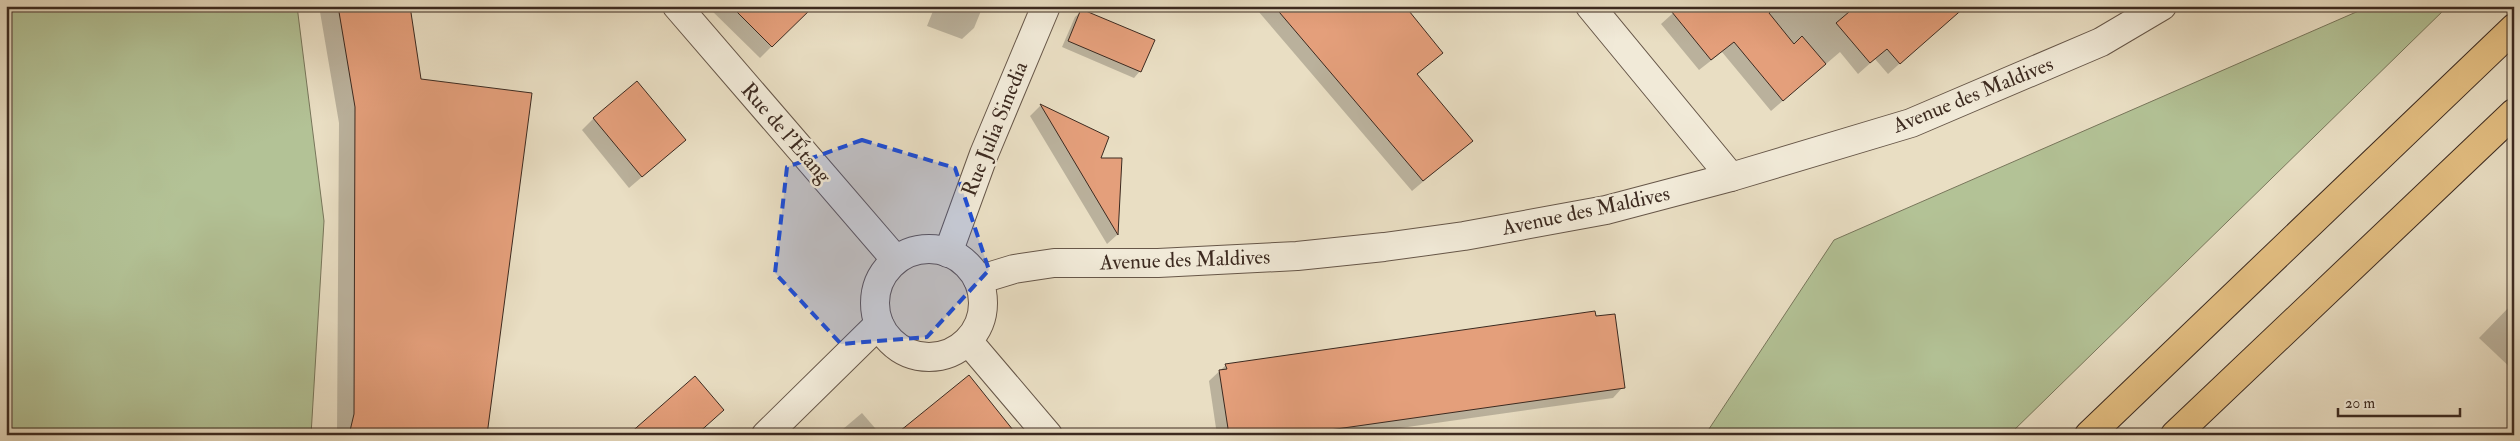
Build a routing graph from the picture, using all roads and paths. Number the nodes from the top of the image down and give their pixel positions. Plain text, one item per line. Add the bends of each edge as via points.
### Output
1 (677, 6) edge
2 (1046, 6) edge
3 (2162, 6) edge
4 (1604, 11) edge
5 (2514, 28) edge
6 (2514, 113) edge
7 (1731, 177) junction
8 (948, 253) junction
9 (896, 260) junction
10 (978, 280) junction
11 (879, 324) junction
12 (968, 341) junction
13 (766, 435) edge
14 (1048, 435) edge
15 (2089, 435) edge
16 (2175, 435) edge

1 - 9 street, Rue de l'Étang
2 - 8 street, Rue Julia Sinedia via 984,154
3 - 7 street, Avenue des Maldives via 2101,42 1911,123
4 - 7 street
5 - 15 highway
6 - 16 highway
7 - 10 street, Avenue des Maldives via 1606,210 1444,239 1296,256 1158,264 1054,263 1014,269
8 - 9 street via 928,249 912,251
8 - 10 street via 965,263
9 - 11 street via 881,278 875,302
10 - 12 street via 983,300 981,321
11 - 12 street via 894,345 913,355 931,358 951,354
11 - 13 street
12 - 14 street

